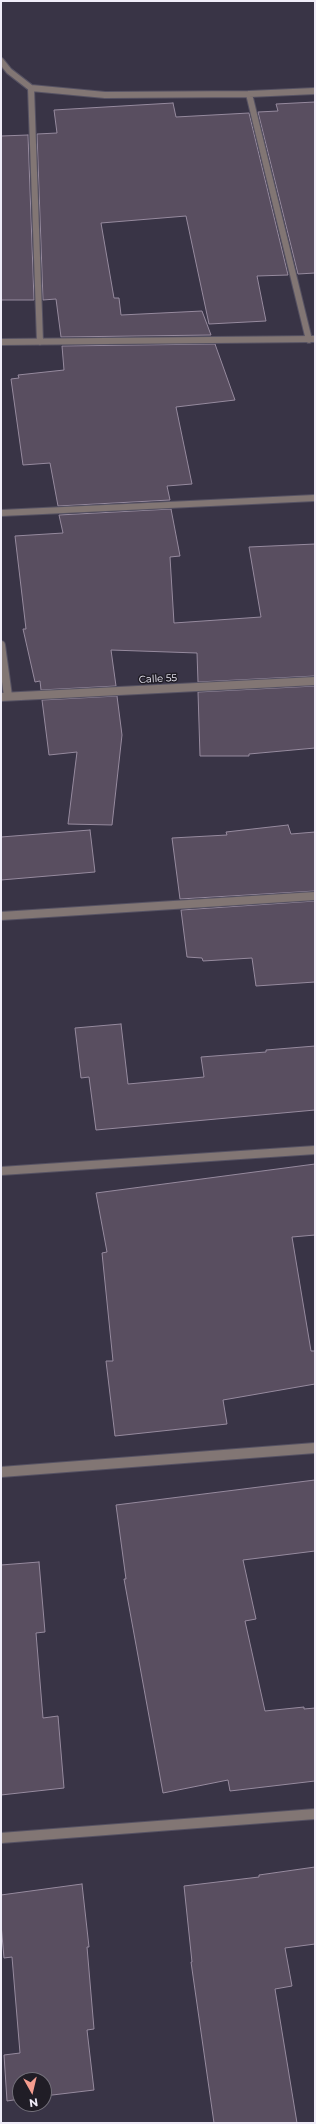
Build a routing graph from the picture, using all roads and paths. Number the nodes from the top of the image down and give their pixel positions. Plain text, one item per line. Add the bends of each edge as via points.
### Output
1 (1, 61) edge
2 (31, 88) junction
3 (315, 91) edge
4 (249, 94) junction
5 (312, 340) edge
6 (1, 342) edge
7 (40, 342) junction
8 (315, 498) edge
9 (1, 513) edge
10 (1, 645) edge
11 (315, 681) edge
12 (4, 697) edge
13 (315, 896) edge
14 (1, 916) edge
15 (315, 1150) edge
16 (1, 1171) edge
17 (315, 1448) edge
18 (1, 1472) edge
19 (315, 1814) edge
20 (1, 1838) edge

1 - 2 street via 9,71
2 - 4 street via 105,95
2 - 7 street
3 - 4 street
4 - 5 street
5 - 7 street
6 - 7 street
8 - 9 street
10 - 12 street
11 - 12 street, Calle 55
13 - 14 street
15 - 16 street
17 - 18 street
19 - 20 street

